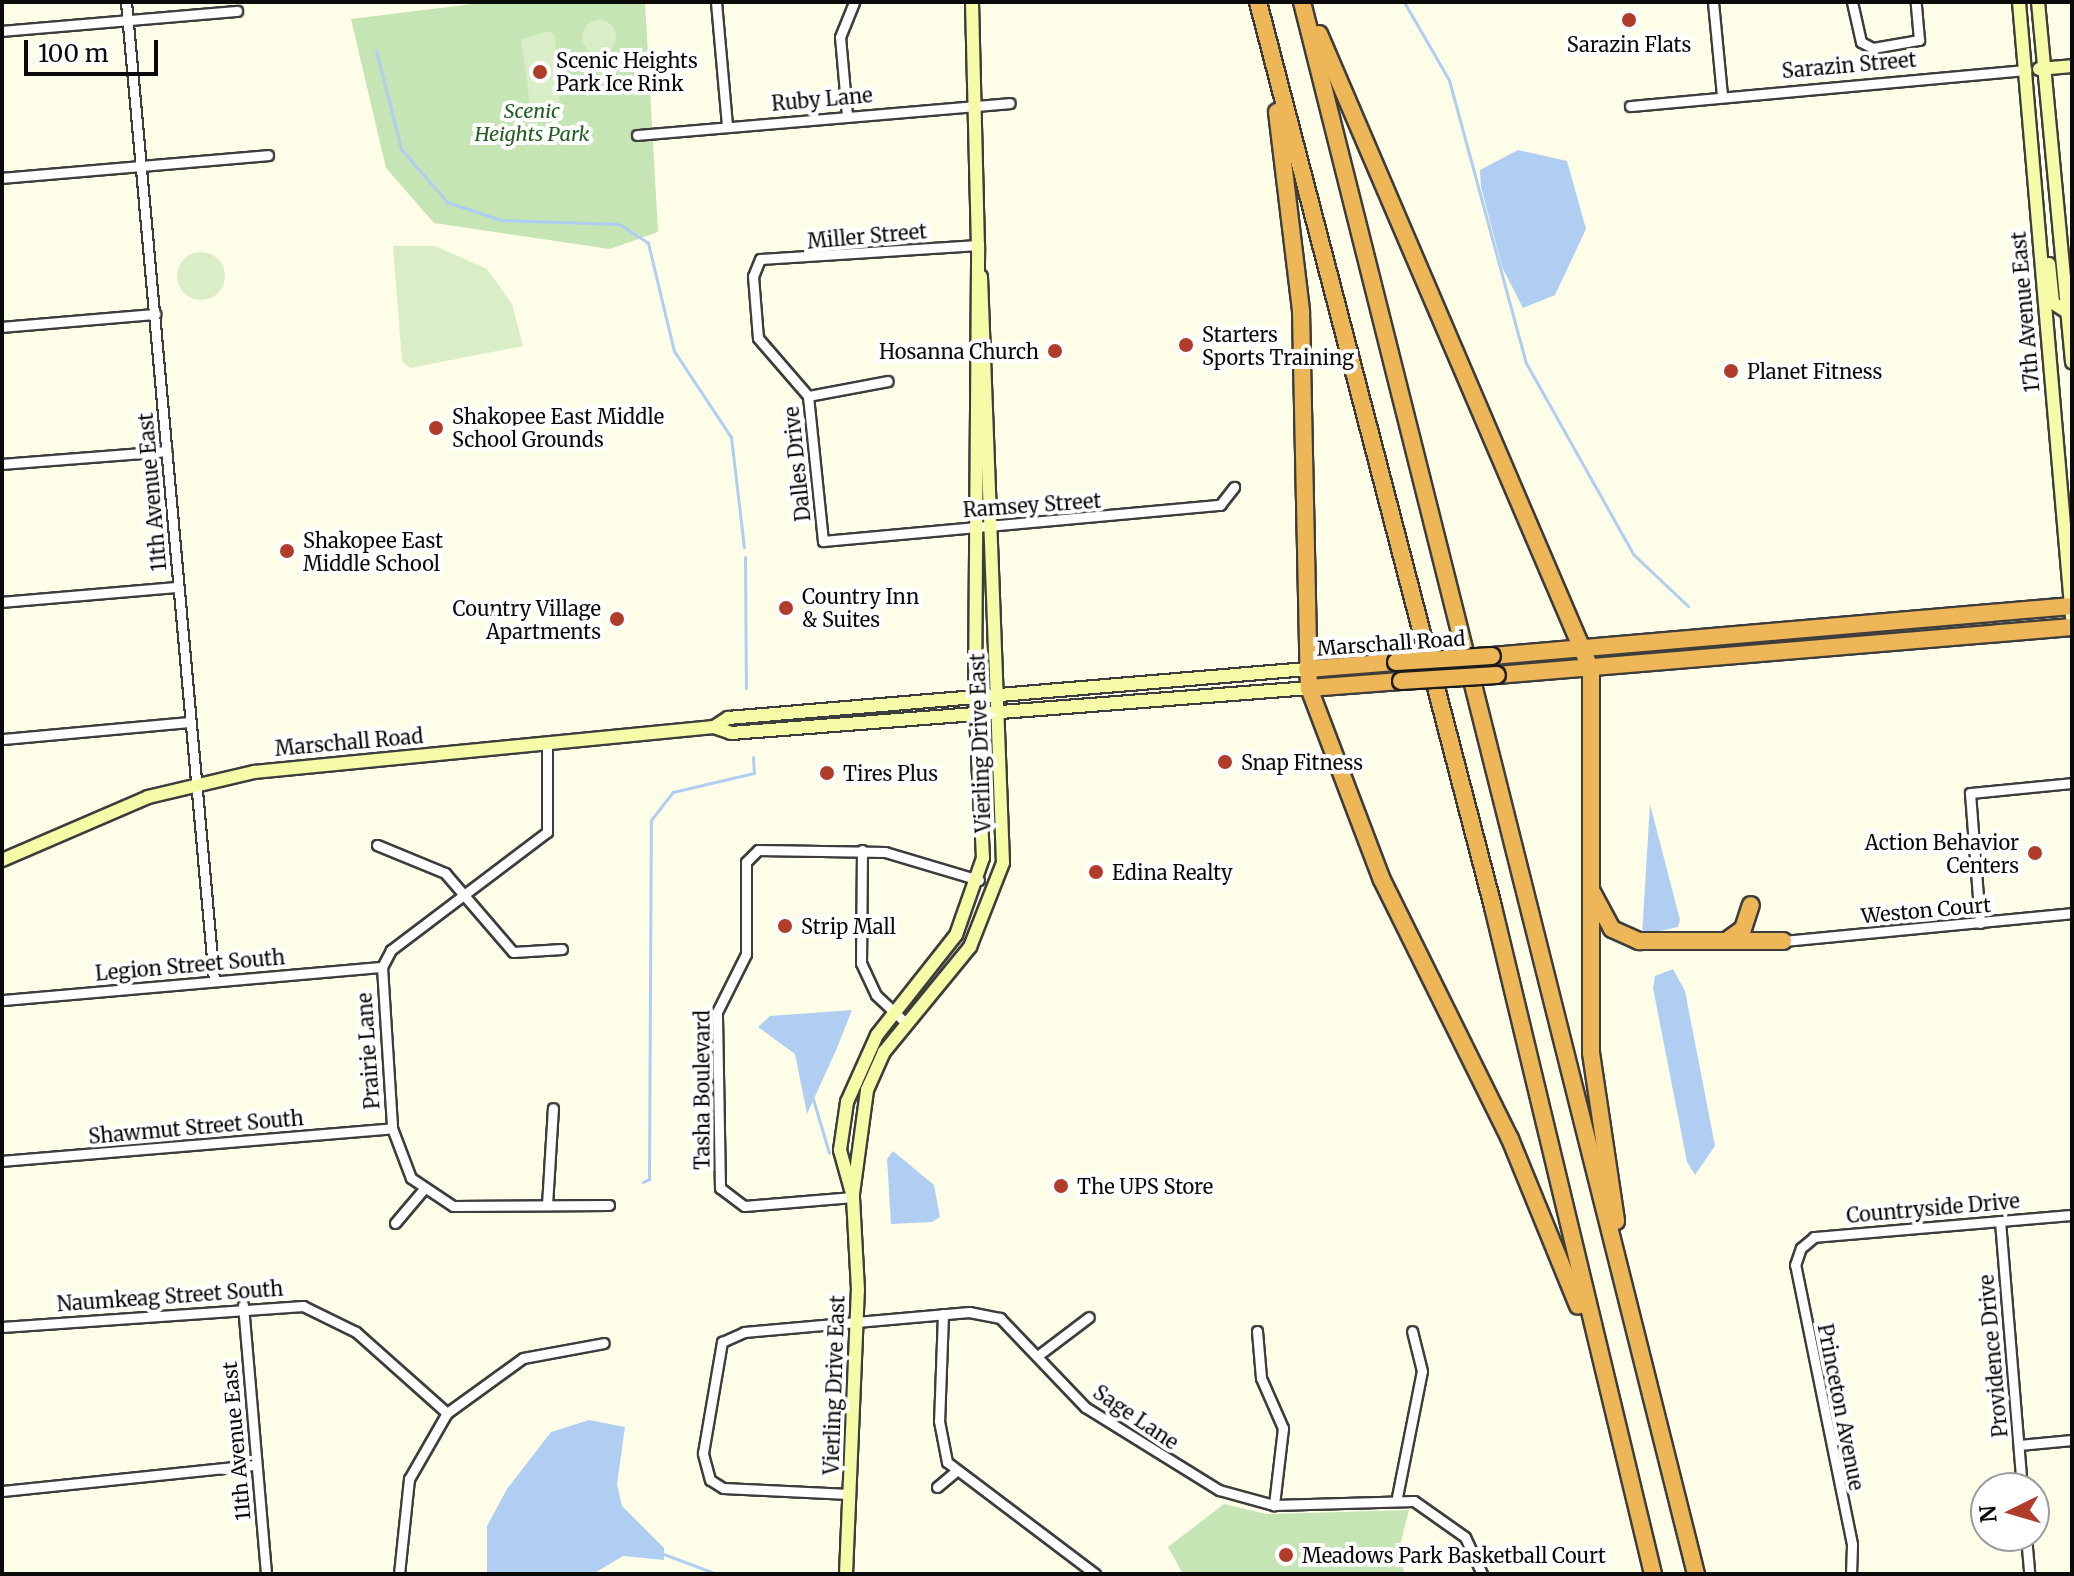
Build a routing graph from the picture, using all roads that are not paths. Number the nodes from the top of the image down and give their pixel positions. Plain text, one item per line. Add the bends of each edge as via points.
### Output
1 (126, 2) edge
2 (716, 2) edge
3 (854, 2) edge
4 (972, 2) edge
5 (1258, 2) edge
6 (1305, 2) edge
7 (1713, 2) edge
8 (1852, 2) edge
9 (1916, 2) edge
10 (2019, 2) edge
11 (2038, 2) edge
12 (237, 11) dead end
13 (128, 21) junction
14 (2, 31) edge
15 (1268, 43) junction
16 (2072, 66) edge
17 (2044, 68) junction
18 (2026, 70) junction
19 (1722, 96) junction
20 (1010, 103) dead end
21 (974, 105) junction
22 (1630, 106) dead end
23 (847, 115) junction
24 (727, 125) junction
25 (637, 135) dead end
26 (268, 155) dead end
27 (142, 165) junction
28 (2, 178) edge
29 (2036, 203) junction
30 (978, 245) junction
31 (760, 259) joint
32 (2067, 312) junction
33 (155, 314) junction
34 (2, 327) edge
35 (2072, 362) edge
36 (888, 381) dead end
37 (808, 396) junction
38 (166, 451) junction
39 (2, 464) edge
40 (1234, 487) dead end
41 (977, 528) junction
42 (994, 528) junction
43 (823, 541) joint
44 (177, 587) junction
45 (2, 602) edge
46 (2072, 606) edge
47 (2072, 618) edge
48 (2072, 627) edge
49 (1584, 651) junction
50 (1307, 669) junction
51 (1591, 670) junction
52 (1309, 688) junction
53 (995, 693) junction
54 (975, 695) junction
55 (996, 712) junction
56 (976, 714) junction
57 (190, 722) junction
58 (714, 727) junction
59 (2, 739) edge
60 (547, 743) junction
61 (195, 781) junction
62 (2072, 783) edge
63 (984, 832) junction
64 (377, 845) dead end
65 (862, 850) junction
66 (2, 860) edge
67 (1587, 873) junction
68 (979, 880) junction
69 (998, 883) junction
70 (466, 896) junction
71 (1751, 905) dead end
72 (2072, 913) edge
73 (1980, 923) junction
74 (1728, 939) junction
75 (1783, 941) joint
76 (562, 949) dead end
77 (382, 967) junction
78 (214, 980) junction
79 (2, 1000) edge
80 (895, 1013) junction
81 (907, 1024) junction
82 (553, 1108) dead end
83 (392, 1128) junction
84 (2, 1161) edge
85 (423, 1190) junction
86 (853, 1197) junction
87 (547, 1205) junction
88 (609, 1205) dead end
89 (2072, 1215) edge
90 (2000, 1221) junction
91 (395, 1223) dead end
92 (1801, 1248) joint
93 (243, 1305) junction
94 (943, 1314) junction
95 (1089, 1317) dead end
96 (857, 1322) junction
97 (2, 1327) edge
98 (1257, 1331) dead end
99 (1412, 1331) dead end
100 (604, 1343) dead end
101 (1040, 1354) junction
102 (1602, 1371) junction
103 (1648, 1386) junction
104 (447, 1413) junction
105 (2072, 1440) edge
106 (2019, 1445) junction
107 (254, 1465) junction
108 (955, 1472) junction
109 (2021, 1472) edge
110 (937, 1487) dead end
111 (2, 1491) edge
112 (849, 1494) junction
113 (1397, 1497) junction
114 (1274, 1505) junction
115 (2027, 1552) edge
116 (266, 1574) edge
117 (399, 1574) edge
118 (846, 1574) edge
119 (1095, 1574) edge
120 (1482, 1574) edge
121 (1653, 1574) edge
122 (1696, 1574) edge
123 (1851, 1574) edge
124 (2029, 1574) edge

1 - 13 street, 11th Avenue East
2 - 24 street
3 - 23 street via 840,37
4 - 21 street, Vierling Drive East
5 - 15 highway
6 - 49 highway
6 - 103 highway
7 - 19 street
8 - 9 street via 1861,42 1873,48 1919,40
10 - 18 street, 17th Avenue East
11 - 17 street, 17th Avenue East
12 - 13 street
13 - 14 street
13 - 27 street, 11th Avenue East
15 - 50 highway via 1301,311
15 - 102 highway via 1493,907
16 - 17 street, Sarazin Street
17 - 18 street, Sarazin Street
17 - 32 street, 17th Avenue East
18 - 19 street, Sarazin Street
18 - 29 street, 17th Avenue East
19 - 22 street, Sarazin Street
20 - 21 street, Ruby Lane
21 - 23 street, Ruby Lane
21 - 30 street, Vierling Drive East
23 - 24 street, Ruby Lane
24 - 25 street, Ruby Lane
26 - 27 street
27 - 28 street
27 - 33 street, 11th Avenue East
29 - 32 street via 2053,303
29 - 46 street, 17th Avenue East
30 - 31 street, Miller Street
30 - 41 street, Vierling Drive East
30 - 42 street, Vierling Drive East
31 - 37 street, Dalles Drive via 753,276 758,338
32 - 35 street, 17th Avenue East
33 - 34 street
33 - 38 street, 11th Avenue East
36 - 37 street
37 - 43 street, Dalles Drive
38 - 39 street
38 - 44 street, 11th Avenue East
40 - 42 street, Ramsey Street via 1220,505
41 - 42 street, Ramsey Street
41 - 43 street, Ramsey Street
41 - 54 street, Vierling Drive East
42 - 53 street, Vierling Drive East
44 - 45 street
44 - 57 street, 11th Avenue East
46 - 47 street, 17th Avenue East
46 - 49 highway, Marschall Road
48 - 51 highway, Marschall Road
49 - 50 highway, Marschall Road, bridge
49 - 51 highway
50 - 52 highway
50 - 53 street, Marschall Road
51 - 52 highway, Marschall Road, bridge
51 - 67 highway
52 - 55 street, Marschall Road
52 - 102 highway via 1382,880 1510,1139
53 - 54 street, Marschall Road
53 - 55 street, Vierling Drive East
54 - 56 street, Vierling Drive East
54 - 58 street, Marschall Road via 728,718
55 - 56 street, Marschall Road
55 - 69 street, Vierling Drive East via 1004,821
56 - 58 street, Marschall Road via 731,733
56 - 63 street, Vierling Drive East
57 - 59 street
57 - 61 street, 11th Avenue East
58 - 60 street, Marschall Road
60 - 61 street, Marschall Road
60 - 70 street, Prairie Lane via 547,832
61 - 66 street, Marschall Road
61 - 78 street, 11th Avenue East
62 - 73 street via 1970,793
63 - 68 street, Vierling Drive East
63 - 69 street
64 - 70 street via 445,873
65 - 68 street, Tasha Boulevard
65 - 80 street via 861,963
65 - 86 street, Tasha Boulevard via 758,850 746,862 746,954 717,1012 720,1188 744,1206
67 - 74 highway via 1603,918 1623,937
67 - 103 highway via 1591,1053
68 - 80 street, Vierling Drive East via 956,935
69 - 81 street, Vierling Drive East via 970,947
70 - 76 street via 513,952
70 - 77 street, Prairie Lane via 391,950
71 - 74 highway via 1743,929
72 - 73 street, Weston Court
73 - 75 street, Weston Court
74 - 75 highway
77 - 78 street, Legion Street South
77 - 83 street, Prairie Lane
78 - 79 street, Legion Street South
80 - 81 street
80 - 86 street, Vierling Drive East via 861,1064 847,1102 840,1150
81 - 86 street, Vierling Drive East via 867,1090
82 - 87 street
83 - 84 street, Shawmut Street South
83 - 85 street, Prairie Lane via 402,1162
85 - 87 street via 476,1210
85 - 91 street
86 - 96 street, Vierling Drive East
87 - 88 street
89 - 90 street, Countryside Drive
90 - 92 street, Countryside Drive via 1814,1237
90 - 106 street, Providence Drive
92 - 123 street, Princeton Avenue via 1795,1265 1852,1544
93 - 97 street, Naumkeag Street South
93 - 104 street, Naumkeag Street South via 303,1306 328,1315
93 - 107 street, 11th Avenue East
94 - 96 street, Sage Lane
94 - 101 street, Sage Lane via 1000,1318
94 - 108 street via 940,1437
95 - 101 street
96 - 112 street, Vierling Drive East
96 - 112 street, Sage Lane via 744,1332 718,1347 703,1453 710,1480 723,1488
98 - 114 street via 1261,1378 1283,1428
99 - 113 street via 1422,1371
100 - 104 street via 523,1358
101 - 114 street, Sage Lane via 1099,1417 1219,1490
102 - 121 highway
103 - 122 highway
104 - 117 street via 409,1479
105 - 106 street
106 - 109 street, Providence Drive
107 - 111 street
107 - 116 street, 11th Avenue East
108 - 110 street
108 - 119 street via 1060,1542
112 - 118 street, Vierling Drive East
113 - 114 street, Sage Lane
113 - 120 street via 1454,1526
115 - 124 street

